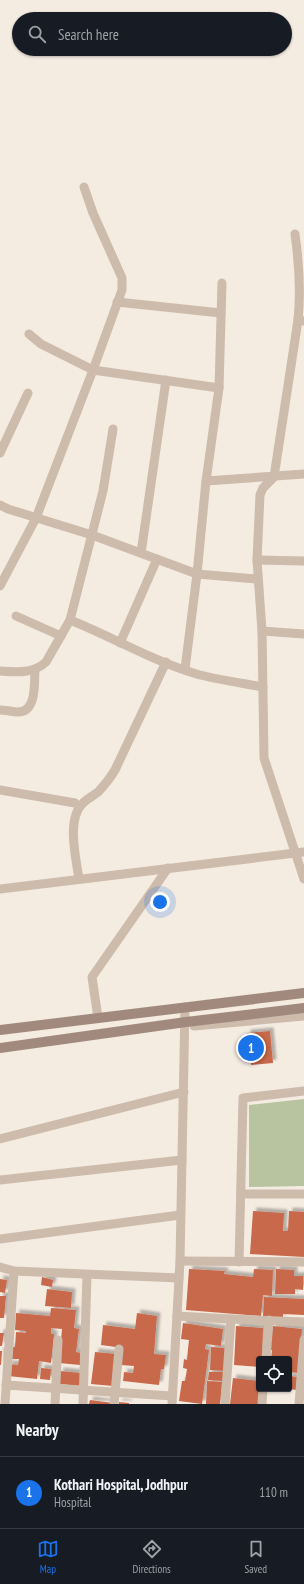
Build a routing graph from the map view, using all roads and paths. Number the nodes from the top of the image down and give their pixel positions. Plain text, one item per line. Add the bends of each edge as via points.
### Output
1 (84, 187) dead end
2 (295, 234) dead end
3 (222, 283) dead end
4 (117, 302) junction
5 (221, 313) junction
6 (301, 321) edge
7 (29, 334) dead end
8 (94, 370) junction
9 (166, 380) junction
10 (219, 388) junction
11 (28, 393) dead end
12 (113, 429) dead end
13 (0, 453) edge
14 (304, 474) edge
15 (274, 477) junction
16 (206, 481) junction
17 (0, 505) edge
18 (36, 518) junction
19 (92, 535) junction
20 (141, 553) junction
21 (157, 559) junction
22 (257, 560) junction
23 (304, 561) edge
24 (197, 574) junction
25 (257, 579) junction
26 (0, 586) edge
27 (16, 616) dead end
28 (70, 620) junction
29 (262, 631) junction
30 (304, 634) edge
31 (61, 636) junction
32 (120, 642) junction
33 (166, 662) junction
34 (185, 669) junction
35 (34, 670) junction
36 (0, 671) edge
37 (263, 687) junction
38 (0, 710) edge
39 (0, 790) edge
40 (76, 807) junction
41 (300, 852) edge
42 (168, 868) junction
43 (78, 879) junction
44 (304, 879) edge
45 (0, 888) edge
46 (304, 993) edge
47 (185, 1007) junction
48 (304, 1008) edge
49 (304, 1016) edge
50 (98, 1018) junction
51 (186, 1024) junction
52 (0, 1030) edge
53 (0, 1048) edge
54 (304, 1091) edge
55 (184, 1092) junction
56 (0, 1139) edge
57 (182, 1160) junction
58 (0, 1180) edge
59 (241, 1194) junction
60 (304, 1194) edge
61 (180, 1215) junction
62 (0, 1239) edge
63 (180, 1261) junction
64 (239, 1262) junction
65 (304, 1262) edge
66 (0, 1267) edge
67 (14, 1271) junction
68 (87, 1275) junction
69 (179, 1278) junction
70 (177, 1316) junction
71 (231, 1319) junction
72 (269, 1320) junction
73 (304, 1322) edge
74 (58, 1340) dead end
75 (304, 1340) edge
76 (119, 1349) dead end
77 (266, 1356) edge
78 (6, 1385) junction
79 (56, 1387) junction
80 (84, 1389) junction
81 (115, 1391) junction
82 (264, 1392) edge
83 (172, 1400) edge
84 (5, 1404) edge
85 (55, 1404) edge
86 (83, 1404) edge
87 (114, 1404) edge
88 (225, 1404) edge
89 (262, 1404) edge
90 (299, 1404) edge

1 - 4 street via 122,278 122,290
2 - 6 street via 299,260
3 - 5 street
4 - 5 street
4 - 8 street
5 - 10 street
6 - 15 street
7 - 8 street via 41,344
8 - 9 street
8 - 18 street
9 - 10 street
9 - 20 street
10 - 16 street
11 - 13 street
12 - 19 street via 103,492
14 - 15 street
15 - 16 street
15 - 22 street via 260,495
16 - 24 street
17 - 18 street
18 - 19 street
18 - 26 street
19 - 20 street
19 - 28 street
20 - 21 street
21 - 24 street
21 - 32 street
22 - 23 street
22 - 25 street
24 - 25 street
24 - 34 street
25 - 29 street
27 - 31 street
28 - 31 street
28 - 32 street
29 - 30 street
29 - 37 street
31 - 35 street via 46,662
32 - 33 street
33 - 34 street
33 - 40 street via 115,770 97,793
34 - 37 street
35 - 36 street
35 - 38 street via 30,706 20,712
37 - 41 street via 266,767
39 - 40 street
40 - 43 street via 74,823
41 - 42 street
41 - 44 street
42 - 43 street
42 - 50 street via 92,977
43 - 45 street
46 - 47 main road
47 - 50 main road
47 - 51 street
48 - 51 main road
49 - 51 street
50 - 52 main road
51 - 53 main road
51 - 55 street
54 - 59 street via 243,1098
55 - 56 street
55 - 57 street
57 - 58 street
57 - 61 street
59 - 60 street
59 - 64 street
61 - 62 street
61 - 63 street
63 - 64 street
63 - 69 street
64 - 65 street
66 - 67 street
67 - 68 street
67 - 78 street
68 - 69 street
68 - 80 street
69 - 70 street
70 - 71 street
70 - 83 street
71 - 72 street
71 - 88 street
72 - 73 street
72 - 77 street
74 - 79 street
75 - 90 street
76 - 81 street
78 - 79 street
78 - 84 street
79 - 80 street
79 - 85 street
80 - 81 street
80 - 86 street
81 - 83 street
81 - 87 street
82 - 89 street

